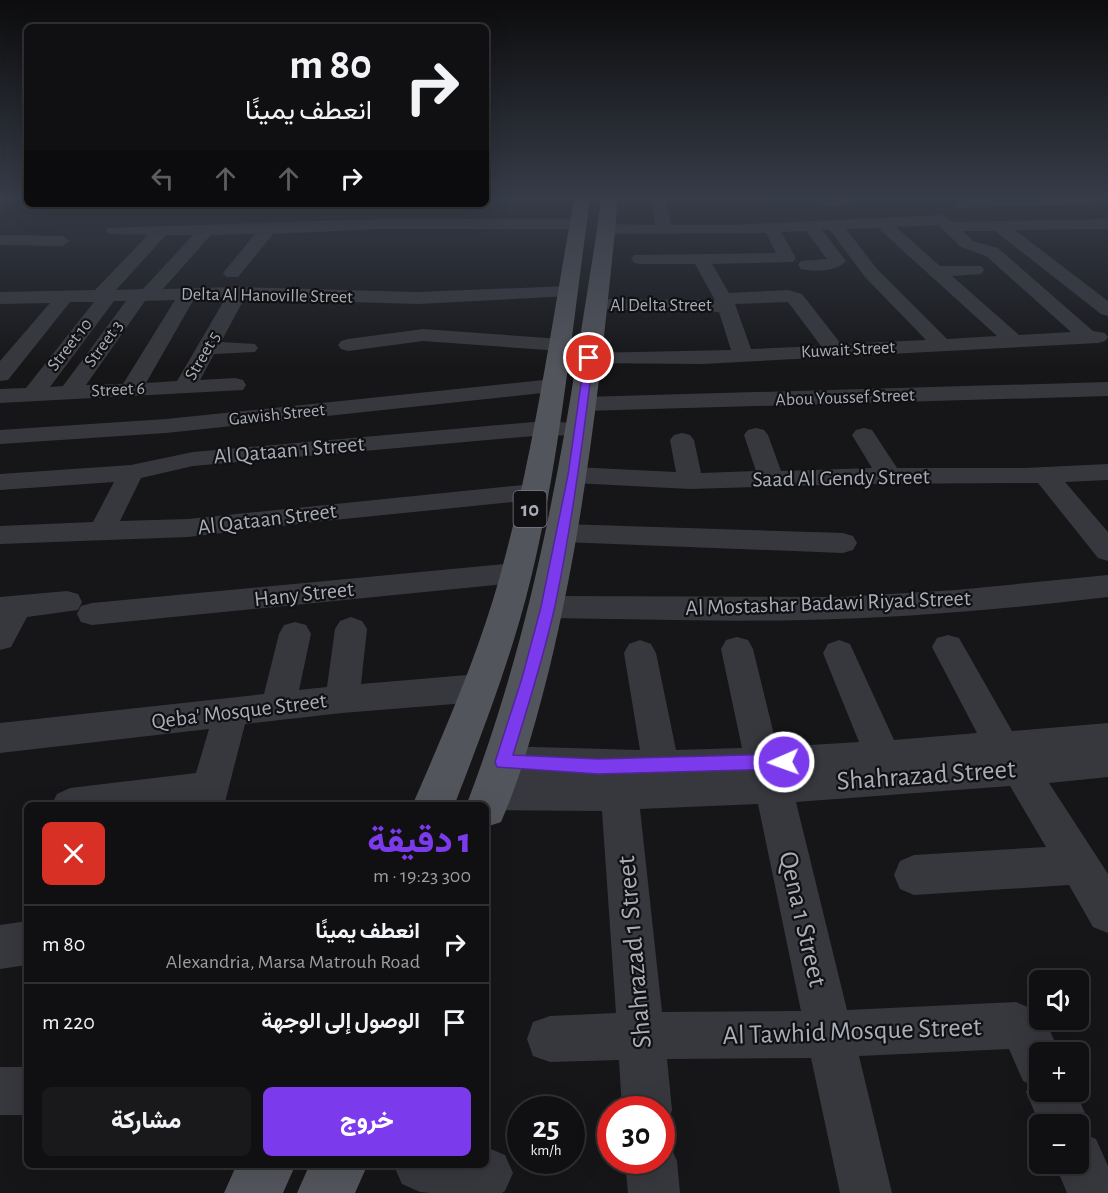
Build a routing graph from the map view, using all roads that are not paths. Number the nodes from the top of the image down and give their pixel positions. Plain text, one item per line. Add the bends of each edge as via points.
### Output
1 (139, 256) edge
2 (186, 256) edge
3 (246, 256) edge
4 (583, 256) edge
5 (598, 256) edge
6 (638, 256) edge
7 (648, 256) edge
8 (786, 256) edge
9 (833, 256) edge
10 (860, 256) edge
11 (919, 256) edge
12 (998, 256) edge
13 (1038, 256) edge
14 (640, 258) junction
15 (701, 259) junction
16 (807, 265) dead end
17 (975, 270) dead end
18 (937, 271) junction
19 (232, 273) dead end
20 (469, 276) dead end
21 (710, 277) junction
22 (730, 277) dead end
23 (404, 279) dead end
24 (569, 291) junction
25 (238, 293) junction
26 (187, 295) junction
27 (470, 295) junction
28 (103, 296) junction
29 (143, 296) junction
30 (64, 297) junction
31 (0, 298) edge
32 (399, 298) junction
33 (596, 305) junction
34 (728, 310) junction
35 (1108, 310) edge
36 (650, 322) dead end
37 (1098, 337) edge
38 (1014, 341) junction
39 (348, 345) dead end
40 (561, 345) junction
41 (942, 345) junction
42 (207, 348) junction
43 (248, 348) dead end
44 (835, 350) junction
45 (743, 355) junction
46 (589, 358) junction
47 (0, 375) edge
48 (235, 385) dead end
49 (553, 386) junction
50 (185, 387) junction
51 (131, 389) junction
52 (1108, 389) edge
53 (70, 392) junction
54 (33, 394) junction
55 (0, 396) edge
56 (581, 417) junction
57 (545, 428) junction
58 (756, 435) dead end
59 (864, 435) dead end
60 (0, 437) edge
61 (681, 440) dead end
62 (1108, 472) edge
63 (131, 473) junction
64 (574, 475) junction
65 (1045, 475) junction
66 (889, 476) junction
67 (771, 479) junction
68 (690, 481) junction
69 (0, 482) edge
70 (533, 492) junction
71 (102, 531) junction
72 (562, 533) junction
73 (0, 535) edge
74 (843, 543) dead end
75 (1108, 551) edge
76 (516, 573) junction
77 (1108, 586) edge
78 (548, 607) junction
79 (9, 608) edge
80 (351, 629) dead end
81 (295, 634) dead end
82 (0, 638) edge
83 (948, 647) dead end
84 (737, 649) dead end
85 (640, 653) dead end
86 (839, 653) dead end
87 (479, 688) junction
88 (342, 699) junction
89 (278, 706) junction
90 (231, 712) junction
91 (0, 738) edge
92 (1108, 738) edge
93 (883, 756) junction
94 (1011, 758) junction
95 (1108, 760) edge
96 (661, 765) junction
97 (768, 774) junction
98 (494, 788) edge
99 (620, 793) junction
100 (208, 797) edge
101 (131, 802) edge
102 (435, 802) edge
103 (1079, 865) junction
104 (914, 875) dead end
105 (1108, 912) edge
106 (24, 943) edge
107 (0, 947) edge
108 (830, 1035) junction
109 (641, 1036) junction
110 (550, 1039) dead end
111 (1031, 1042) edge
112 (0, 1091) edge
113 (24, 1091) edge
114 (646, 1096) edge
115 (265, 1168) edge
116 (337, 1168) edge
117 (439, 1168) edge
118 (487, 1173) dead end
119 (652, 1174) edge
120 (1085, 1174) edge
121 (253, 1193) edge
122 (326, 1193) edge
123 (654, 1193) edge
124 (866, 1193) edge
125 (1093, 1193) edge

1 - 28 street, Street 10
2 - 29 street, Street 3
3 - 19 street
4 - 24 main road, 10
5 - 33 main road, 10
6 - 14 street
7 - 14 street
8 - 15 street
9 - 16 street via 837,261 831,264
10 - 41 street via 871,273
11 - 18 street
12 - 37 street
13 - 35 street
14 - 15 street
15 - 21 street
17 - 18 street
18 - 38 street
20 - 27 street
21 - 22 street
21 - 34 street
23 - 32 street
24 - 27 street, Delta Al Hanoville Street
24 - 40 main road, 10
25 - 26 street, Delta Al Hanoville Street
25 - 32 street, Delta Al Hanoville Street
25 - 42 street, Street 5
26 - 29 street, Delta Al Hanoville Street
26 - 51 street
27 - 32 street, Delta Al Hanoville Street
28 - 29 street, Delta Al Hanoville Street
28 - 30 street, Delta Al Hanoville Street
28 - 54 street, Street 10
29 - 53 street, Street 3
30 - 31 street, Delta Al Hanoville Street
30 - 47 street
33 - 34 street, Al Delta Street
33 - 46 main road, 10
34 - 36 street
34 - 44 street, Al Delta Street via 788,296 795,298
34 - 45 street
37 - 38 street, Kuwait Street
38 - 41 street, Kuwait Street
39 - 40 street via 423,335
40 - 49 main road, 10
41 - 44 street, Kuwait Street
42 - 43 street
42 - 50 street, Street 5
44 - 45 street, Kuwait Street
45 - 46 street, Kuwait Street
46 - 56 main road, 10
48 - 50 street, Street 6
49 - 57 main road, 10
49 - 60 street, Gawish Street via 166,426
50 - 51 street, Street 6
51 - 53 street, Street 6
52 - 56 street, Abou Youssef Street
53 - 54 street, Street 6
54 - 55 street, Street 6
56 - 57 street, Al Qataan 1 Street
56 - 64 main road, 10
57 - 63 street, Al Qataan 1 Street via 193,459
57 - 70 main road, 10
58 - 67 street
59 - 66 street
61 - 68 street
62 - 65 street, Saad Al Gendy Street
63 - 69 street, Al Qataan 1 Street
63 - 71 street
64 - 68 street, Saad Al Gendy Street
64 - 72 main road, 10
65 - 66 street, Saad Al Gendy Street
65 - 75 street
66 - 67 street, Saad Al Gendy Street
67 - 68 street, Saad Al Gendy Street
70 - 71 street, Al Qataan Street via 188,528
70 - 76 main road, 10
71 - 73 street, Al Qataan Street
72 - 74 street
72 - 78 main road, 10
76 - 79 street, Hany Street via 79,608
76 - 87 main road, 10
77 - 78 street, Al Mostashar Badawi Riyad Street via 888,606
78 - 98 main road, 10
79 - 82 street
80 - 88 street
81 - 89 street
83 - 94 street
84 - 97 street, Qena 1 Street
85 - 96 street
86 - 93 street
87 - 88 street, Qeba' Mosque Street
87 - 102 main road, 10
88 - 89 street, Qeba' Mosque Street
89 - 90 street, Qeba' Mosque Street
90 - 91 street, Qeba' Mosque Street
90 - 100 street
92 - 94 street, Shahrazad Street
93 - 94 street, Shahrazad Street
93 - 97 street, Shahrazad Street
94 - 95 street, Shahrazad Street
94 - 97 street, Shahrazad Street
94 - 103 street
96 - 97 street, Shahrazad Street
96 - 98 street, Shahrazad Street via 598,766
97 - 99 street, Shahrazad Street
97 - 108 street, Qena 1 Street
98 - 99 street, Shahrazad Street
99 - 109 street, Shahrazad 1 Street
100 - 101 street
103 - 104 street
103 - 105 street
106 - 107 street
108 - 109 street, Al Tawhid Mosque Street
108 - 111 street, Al Tawhid Mosque Street via 1016,1025
108 - 124 street, Qena 1 Street
109 - 110 street, Al Tawhid Mosque Street
109 - 114 street, Shahrazad 1 Street
112 - 113 street
115 - 121 main road
116 - 122 main road
117 - 118 street
119 - 123 street
120 - 125 street

